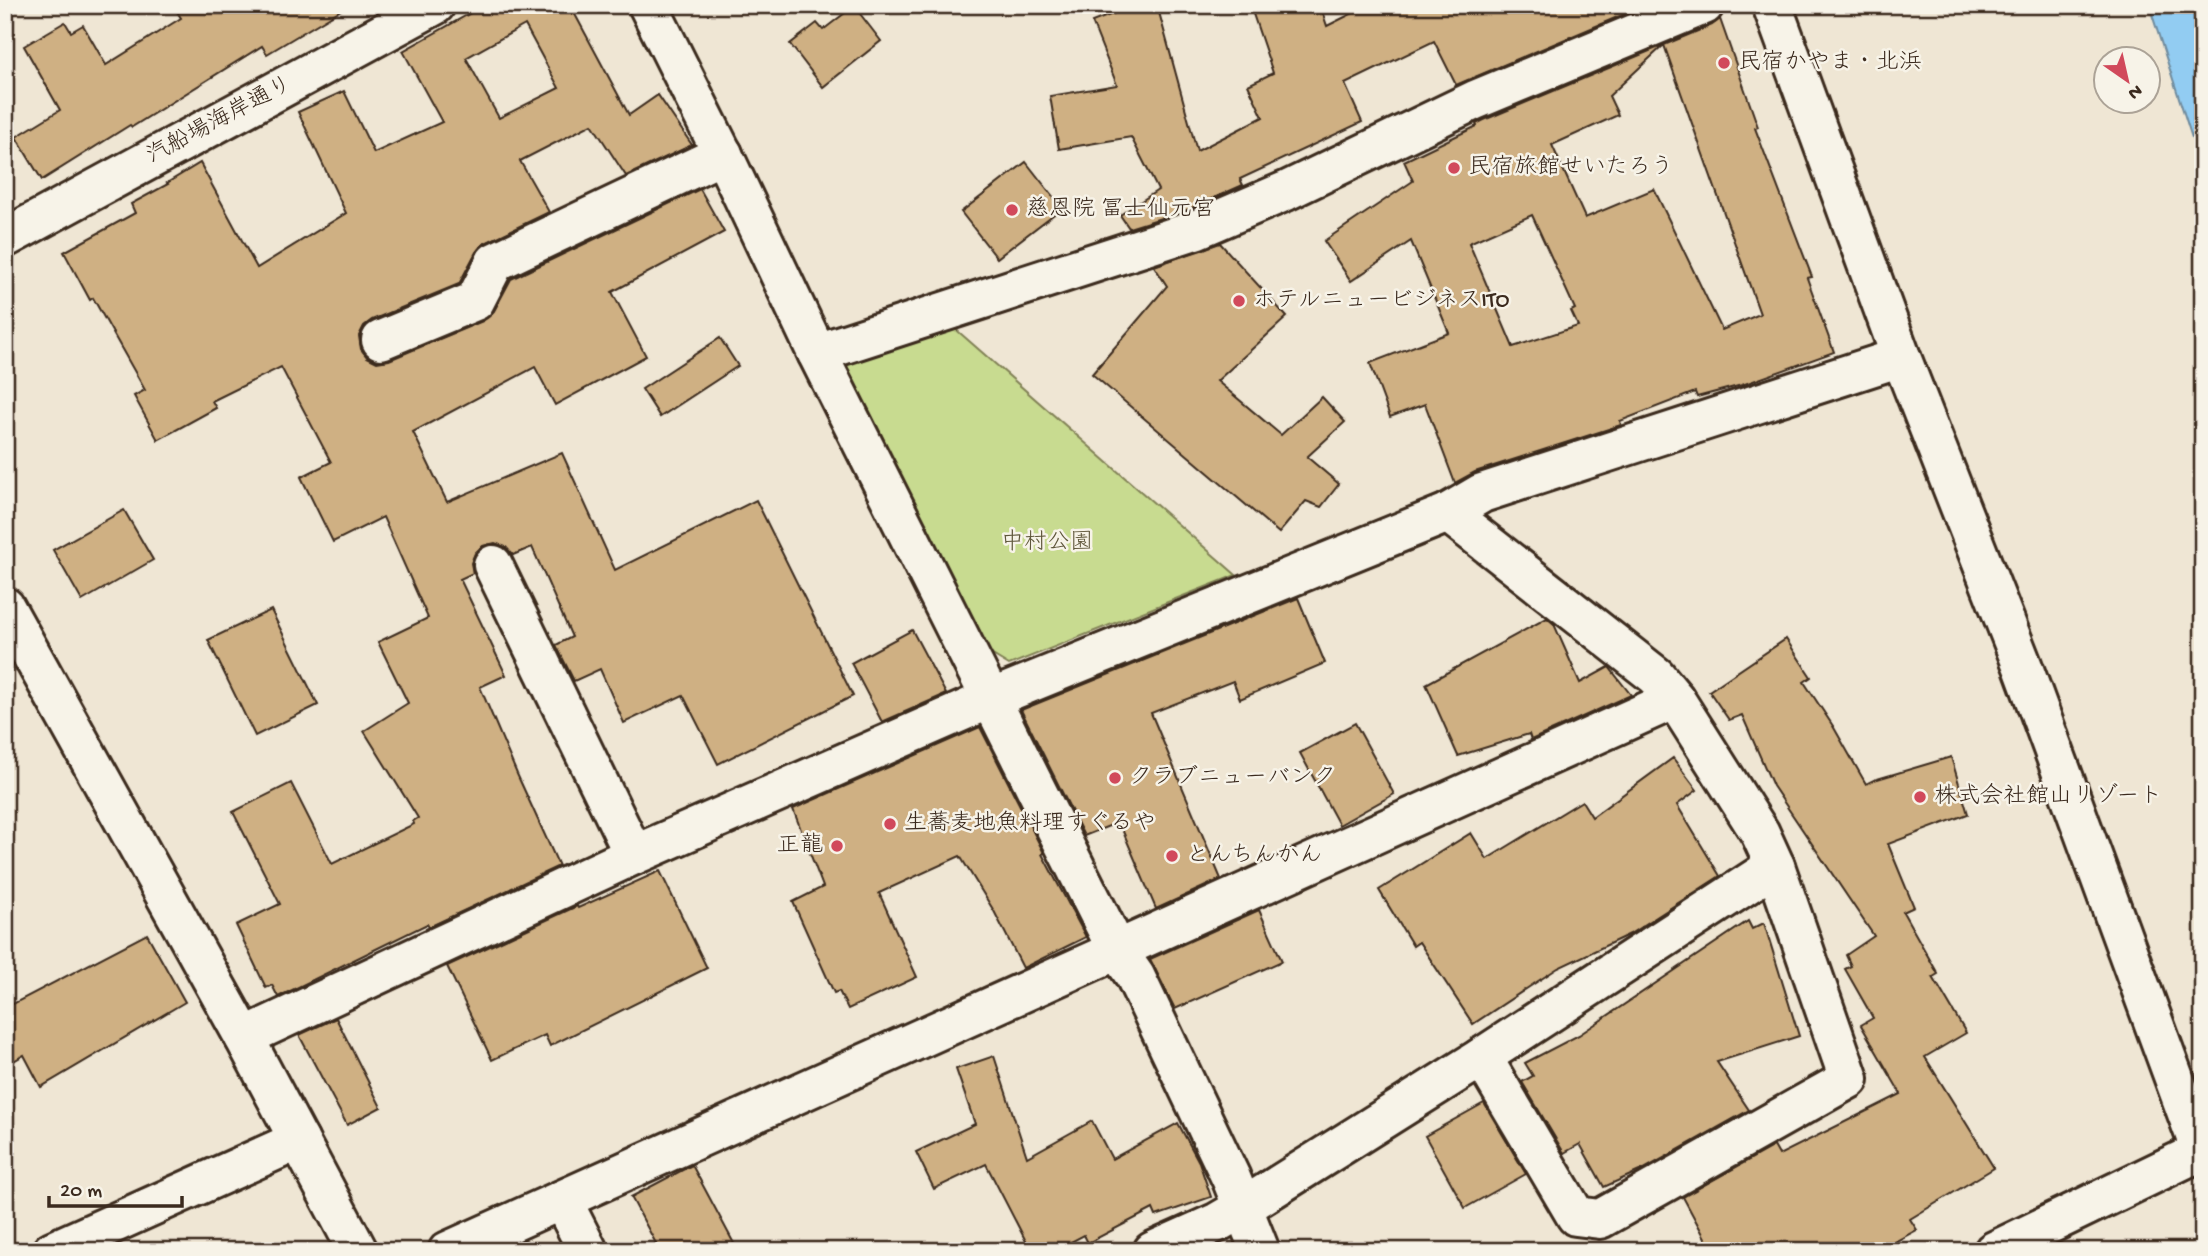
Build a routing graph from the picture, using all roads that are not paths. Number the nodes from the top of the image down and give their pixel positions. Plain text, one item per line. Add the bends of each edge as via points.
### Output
1 (435, 5) edge
2 (648, 5) edge
3 (1704, 5) edge
4 (1772, 5) edge
5 (723, 154) junction
6 (5, 238) edge
7 (381, 340) dead end
8 (817, 353) junction
9 (1902, 357) junction
10 (1448, 513) junction
11 (492, 565) dead end
12 (5, 607) edge
13 (990, 699) junction
14 (1675, 699) junction
15 (634, 855) junction
16 (1775, 866) junction
17 (1117, 950) junction
18 (244, 1037) junction
19 (1482, 1057) junction
20 (299, 1140) junction
21 (2202, 1154) edge
22 (562, 1200) junction
23 (1242, 1208) junction
24 (52, 1251) edge
25 (358, 1251) edge
26 (447, 1251) edge
27 (588, 1251) edge
28 (1153, 1251) edge
29 (1260, 1251) edge
30 (1994, 1251) edge

1 - 6 street, 汽船場海岸通り
2 - 5 street
3 - 8 street via 1475,100 1195,230
4 - 9 street
5 - 7 street via 495,262 475,301
5 - 8 street
8 - 13 street
9 - 10 street via 1482,493
9 - 21 street via 2023,667
10 - 13 street
10 - 14 street via 1656,676
11 - 15 street
12 - 18 street
13 - 15 street
13 - 17 street
14 - 16 street via 1760,833
14 - 17 street
15 - 18 street
16 - 19 street
16 - 19 street via 1849,1079 1600,1219 1576,1216
17 - 22 street
17 - 23 street via 1135,976
18 - 20 street
19 - 23 street
20 - 24 street
20 - 25 street
21 - 30 street
22 - 26 street
22 - 27 street
23 - 28 street
23 - 29 street

